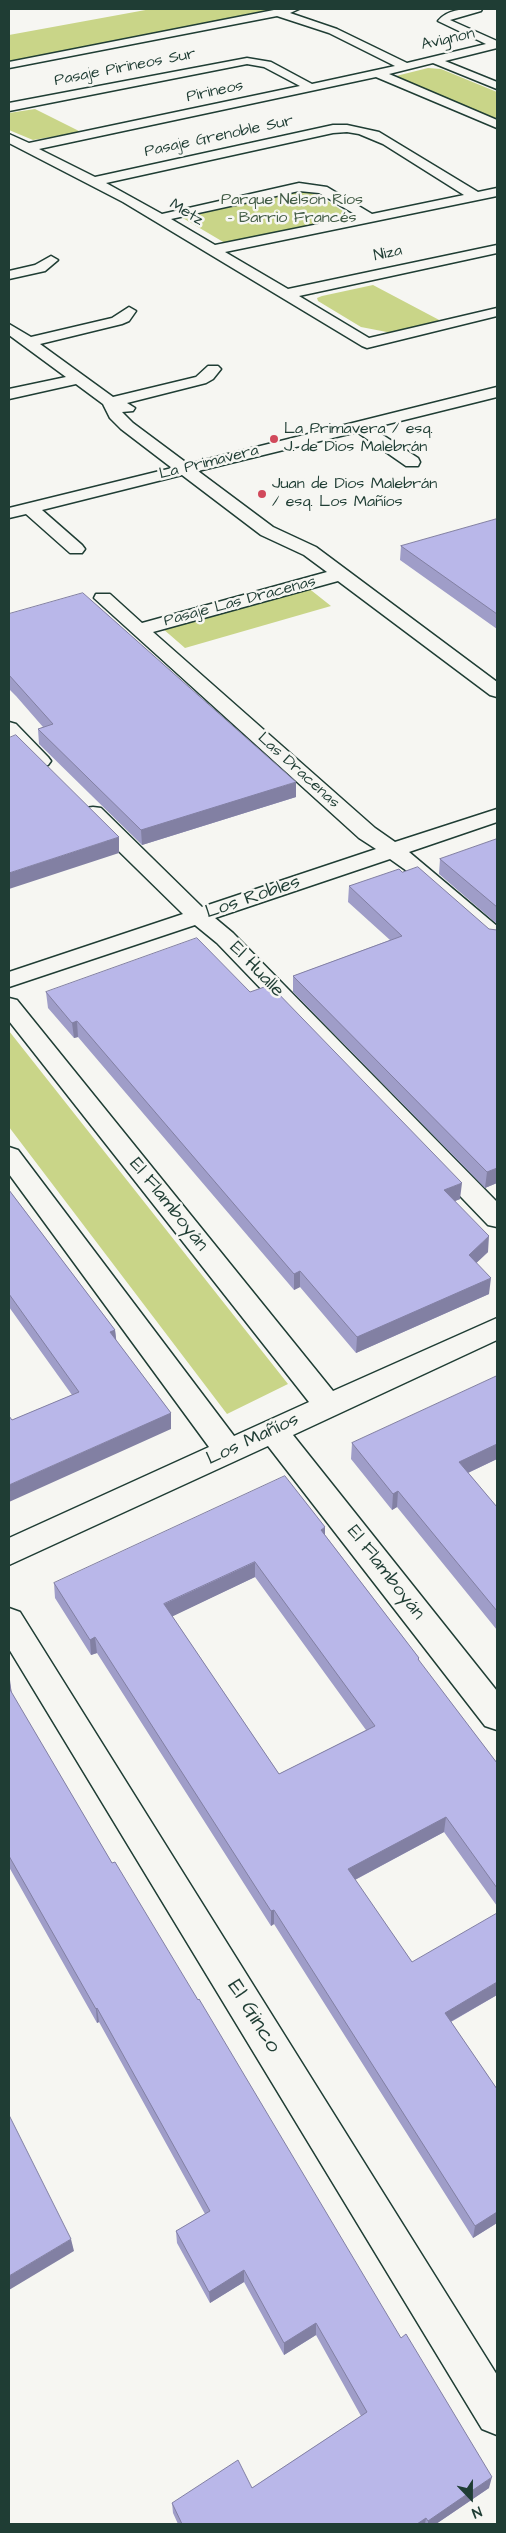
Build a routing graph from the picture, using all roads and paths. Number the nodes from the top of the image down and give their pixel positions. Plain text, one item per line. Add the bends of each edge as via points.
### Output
1 (296, 9) edge
2 (477, 9) edge
3 (277, 12) junction
4 (333, 31) junction
5 (496, 45) edge
6 (434, 60) junction
7 (9, 65) edge
8 (407, 66) junction
9 (377, 73) junction
10 (497, 86) edge
11 (310, 88) junction
12 (9, 108) edge
13 (497, 124) edge
14 (9, 138) edge
15 (30, 147) junction
16 (96, 181) junction
17 (497, 192) edge
18 (476, 196) junction
19 (160, 218) junction
20 (370, 218) junction
21 (497, 249) edge
22 (213, 250) junction
23 (51, 260) dead end
24 (9, 275) edge
25 (286, 294) junction
26 (129, 311) dead end
27 (497, 312) edge
28 (9, 328) edge
29 (28, 342) junction
30 (213, 369) dead end
31 (78, 379) junction
32 (9, 394) edge
33 (493, 397) edge
34 (110, 402) junction
35 (139, 414) dead end
36 (358, 426) junction
37 (190, 452) dead end
38 (412, 462) dead end
39 (207, 464) junction
40 (185, 469) junction
41 (225, 477) dead end
42 (29, 508) junction
43 (9, 513) edge
44 (283, 519) dead end
45 (76, 550) dead end
46 (310, 551) junction
47 (341, 574) junction
48 (103, 598) dead end
49 (139, 630) junction
50 (497, 691) edge
51 (9, 728) edge
52 (58, 778) edge
53 (79, 799) edge
54 (497, 815) edge
55 (393, 851) junction
56 (199, 916) junction
57 (497, 938) edge
58 (9, 980) edge
59 (9, 1005) edge
60 (9, 1156) edge
61 (497, 1218) edge
62 (497, 1328) edge
63 (328, 1405) junction
64 (273, 1431) junction
65 (229, 1451) junction
66 (9, 1552) edge
67 (9, 1621) edge
68 (497, 1716) edge
69 (497, 2414) edge

1 - 3 street
1 - 4 street
2 - 5 street via 443,19 445,23
3 - 4 street
3 - 7 street
4 - 8 street
5 - 6 street, Avignon
6 - 8 street, Avignon
6 - 10 street
8 - 9 street, Pirineos
9 - 11 street, Pirineos
9 - 13 street
11 - 12 street, Pasaje Pirineos Sur via 267,64 247,61
11 - 15 street, Pirineos
14 - 15 street, Metz
15 - 16 street, Metz
16 - 18 street, Pasaje Grenoble Sur via 350,128 366,131 396,146
16 - 19 street, Metz
17 - 18 street
18 - 20 street
19 - 20 street via 313,182
19 - 22 street, Metz
20 - 22 street
21 - 25 street, Niza
22 - 25 street, Metz
23 - 24 street via 40,268
25 - 27 street, Metz via 367,343
26 - 29 street via 117,322
28 - 29 street
29 - 31 street
30 - 34 street via 201,380
31 - 32 street
31 - 34 street
33 - 36 street, La Primavera
34 - 35 street
34 - 40 street via 121,421
36 - 38 street
36 - 39 street, La Primavera
37 - 39 street
39 - 40 street, La Primavera
39 - 41 street
40 - 42 street, La Primavera
40 - 46 street via 267,531
42 - 43 street, La Primavera
42 - 45 street
44 - 46 street via 305,539
46 - 47 street
47 - 49 street, Pasaje Las Dracenas
47 - 50 street
48 - 49 street, Las Dracenas
49 - 55 street, Las Dracenas via 368,833
51 - 52 street
53 - 56 street, El Hualle
54 - 55 street, Los Robles
55 - 56 street, Los Robles
55 - 57 street, Las Dracenas via 415,866
56 - 58 street, Los Robles
56 - 61 street, El Hualle
59 - 63 street, El Flamboyán
60 - 65 street
62 - 63 street, Los Mañíos
63 - 64 street, Los Mañíos
64 - 65 street, Los Mañíos
64 - 68 street, El Flamboyán
65 - 66 street, Los Mañíos
67 - 69 street, El Ginco

